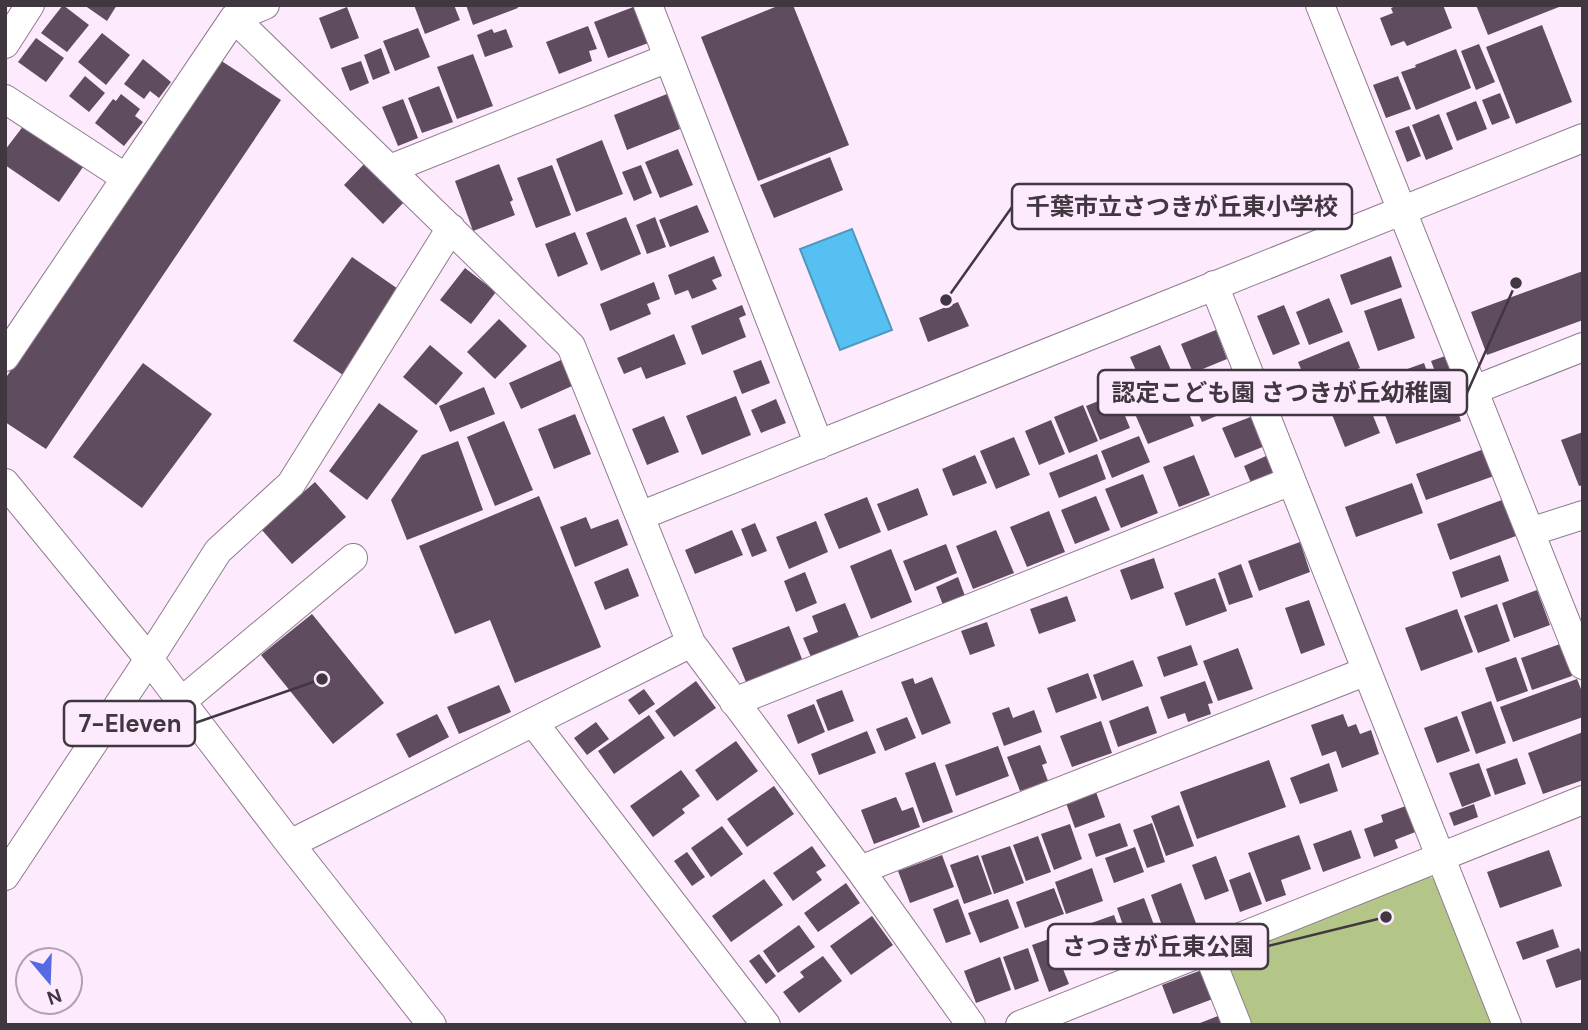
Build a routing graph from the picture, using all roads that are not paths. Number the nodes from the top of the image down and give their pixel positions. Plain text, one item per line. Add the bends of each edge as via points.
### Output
1 (30, 5) edge
2 (265, 5) edge
3 (648, 5) edge
4 (1329, 8) edge
5 (234, 18) junction
6 (5, 44) edge
7 (668, 58) junction
8 (5, 99) edge
9 (1583, 138) edge
10 (390, 169) junction
11 (126, 178) junction
12 (1402, 210) junction
13 (451, 228) junction
14 (1214, 285) junction
15 (1583, 347) edge
16 (5, 357) edge
17 (1474, 390) junction
18 (819, 445) junction
19 (1292, 481) junction
20 (5, 483) edge
21 (1583, 515) edge
22 (640, 516) junction
23 (1530, 533) junction
24 (353, 558) dead end
25 (691, 643) junction
26 (149, 659) junction
27 (1583, 665) edge
28 (1367, 671) junction
29 (182, 701) junction
30 (734, 702) junction
31 (533, 722) junction
32 (1583, 800) edge
33 (290, 844) junction
34 (1440, 856) junction
35 (859, 870) junction
36 (5, 876) edge
37 (1207, 950) junction
38 (432, 1025) edge
39 (766, 1025) edge
40 (971, 1025) edge
41 (1020, 1025) edge
42 (1237, 1025) edge
43 (1507, 1025) edge

1 - 6 street
2 - 5 street
3 - 7 street
4 - 12 street
5 - 10 street
5 - 11 street
7 - 10 street
7 - 18 street
8 - 11 street
9 - 12 street
10 - 13 street
11 - 16 street
12 - 14 street
12 - 17 street
13 - 22 street via 571,346
13 - 26 street via 291,484 218,551
14 - 18 street
14 - 19 street
15 - 17 street
17 - 23 street
18 - 22 street
19 - 28 street
19 - 30 street
20 - 26 street
21 - 23 street
22 - 25 street
23 - 27 street
24 - 29 street
25 - 30 street
25 - 31 street
26 - 29 street
26 - 36 street
28 - 34 street
28 - 35 street
29 - 33 street
30 - 35 street
31 - 33 street
31 - 39 street
32 - 34 street
33 - 38 street
34 - 37 street
34 - 43 street
35 - 40 street
37 - 41 street
37 - 42 street

